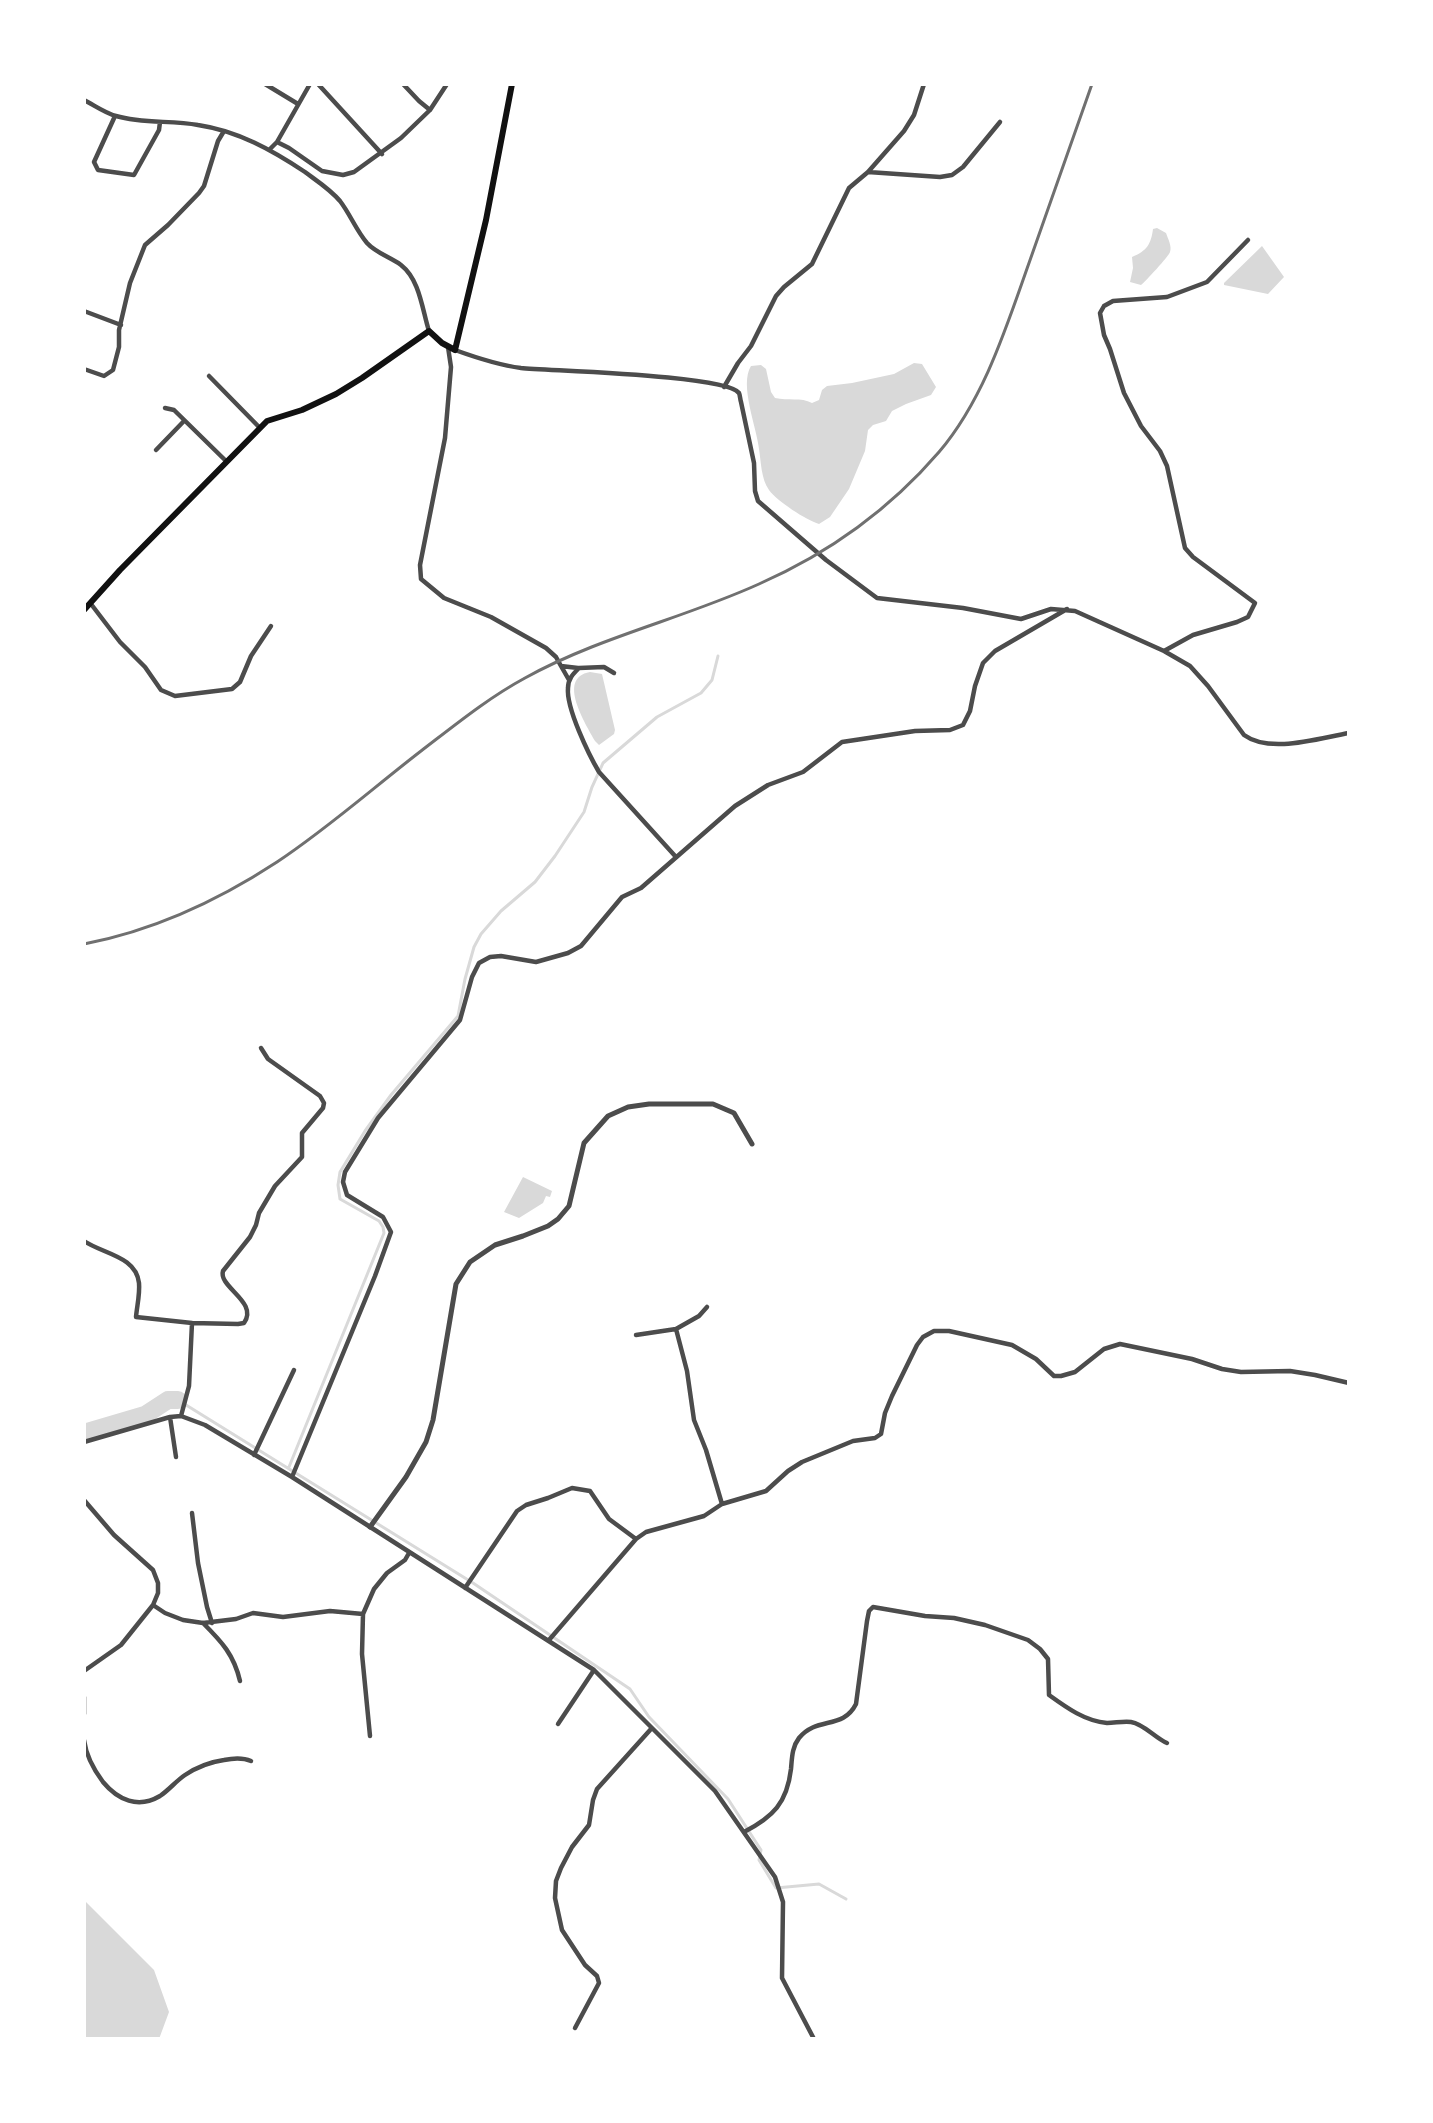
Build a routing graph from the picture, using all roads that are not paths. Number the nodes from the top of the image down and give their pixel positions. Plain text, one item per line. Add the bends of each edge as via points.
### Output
1 (265, 84) edge
2 (310, 84) edge
3 (318, 84) edge
4 (403, 84) edge
5 (447, 84) edge
6 (512, 84) edge
7 (924, 84) edge
8 (84, 100) edge
9 (298, 104) junction
10 (430, 110) junction
11 (115, 116) junction
12 (160, 122) junction
13 (1000, 122) dead end
14 (224, 131) junction
15 (277, 142) junction
16 (270, 149) junction
17 (382, 154) junction
18 (868, 172) junction
19 (1248, 240) dead end
20 (84, 311) edge
21 (120, 325) junction
22 (429, 331) junction
23 (448, 346) junction
24 (455, 350) junction
25 (84, 369) edge
26 (209, 376) dead end
27 (724, 387) junction
28 (165, 408) dead end
29 (184, 421) junction
30 (259, 427) junction
31 (156, 450) dead end
32 (225, 461) junction
33 (91, 603) junction
34 (1067, 609) junction
35 (84, 610) edge
36 (271, 626) dead end
37 (1164, 651) junction
38 (561, 666) junction
39 (578, 668) junction
40 (614, 673) dead end
41 (569, 681) junction
42 (1349, 733) edge
43 (676, 857) junction
44 (261, 1048) dead end
45 (752, 1144) dead end
46 (84, 1240) edge
47 (707, 1307) dead end
48 (192, 1323) junction
49 (675, 1329) junction
50 (636, 1335) dead end
51 (294, 1370) dead end
52 (1349, 1383) edge
53 (181, 1416) junction
54 (170, 1418) junction
55 (84, 1442) edge
56 (254, 1455) junction
57 (176, 1457) dead end
58 (292, 1477) junction
59 (84, 1500) edge
60 (722, 1504) junction
61 (192, 1513) dead end
62 (370, 1527) junction
63 (636, 1539) junction
64 (409, 1553) junction
65 (465, 1587) junction
66 (153, 1605) junction
67 (363, 1614) junction
68 (203, 1623) junction
69 (212, 1623) junction
70 (549, 1640) junction
71 (594, 1670) junction
72 (84, 1671) edge
73 (240, 1681) dead end
74 (84, 1697) edge
75 (84, 1714) edge
76 (558, 1724) dead end
77 (651, 1729) junction
78 (370, 1736) dead end
79 (84, 1740) edge
80 (1167, 1743) dead end
81 (251, 1761) dead end
82 (744, 1832) junction
83 (575, 2028) dead end
84 (814, 2039) edge

1 - 9 street
2 - 9 street
3 - 17 street
4 - 10 street
5 - 10 street
6 - 24 main road via 486,220
7 - 18 street via 904,131
8 - 11 street
9 - 15 street
10 - 17 street
11 - 12 street
11 - 12 street via 94,162 98,170 134,175
12 - 14 street
13 - 18 street via 952,175
14 - 16 street
14 - 21 street via 204,186 145,245
15 - 16 street
15 - 17 street via 322,171 343,175
16 - 22 street via 324,185 340,201 369,245 410,274
18 - 27 street via 849,188 812,264 776,296 751,346
19 - 37 street via 1206,282 1167,297 1113,301 1100,313 1124,393 1167,466 1185,548 1255,603 1248,617 1193,636
20 - 21 street
21 - 25 street via 113,370 104,376
22 - 23 main road
22 - 30 main road via 336,394 302,410 274,417
23 - 24 main road
23 - 38 street via 451,367 445,438 420,565 421,579 452,602 490,616 546,648
24 - 27 street via 520,368 650,376
26 - 30 street
27 - 34 street via 738,393 741,402 758,501 867,592 877,598 1021,619 1051,609
28 - 29 street via 174,410
29 - 31 street
29 - 32 street
30 - 32 main road
32 - 33 main road
33 - 35 main road
33 - 36 street via 161,690 175,696 232,689 240,682
34 - 37 street
34 - 43 street via 995,651 983,663 963,725 950,730 842,742 803,772 768,785 735,806
37 - 42 street via 1190,666 1250,740 1274,745
38 - 39 street
38 - 41 street
39 - 40 street via 604,667
39 - 41 street
41 - 43 street via 568,699 590,758
43 - 58 street via 641,888 622,897 574,950 536,962 501,956 480,963 460,1020 365,1138 343,1182 347,1195 383,1218 391,1232
44 - 48 street via 268,1059 320,1096 323,1108 302,1133 302,1157 275,1186 250,1237 221,1276 247,1311 244,1323
45 - 62 street via 734,1113 713,1104 649,1104 628,1107 608,1116 584,1143 569,1206 558,1219 495,1245 470,1262 456,1284 426,1442
46 - 48 street via 129,1263 136,1273 136,1317
47 - 49 street
48 - 53 street via 189,1386
49 - 50 street
49 - 60 street via 687,1371 694,1420
51 - 56 street
52 - 60 street via 1290,1371 1222,1369 1120,1344 1104,1349 1075,1372 1054,1376 1012,1345 934,1331 917,1345 885,1413 881,1434 802,1462 766,1491
53 - 54 street
53 - 56 street via 205,1425
54 - 55 street
54 - 57 street
56 - 58 street
58 - 62 street
59 - 66 street via 153,1570 158,1593
60 - 63 street via 704,1516 646,1532
61 - 69 street via 198,1563
62 - 64 street
63 - 65 street via 609,1519 590,1491 572,1488 517,1511
63 - 70 street
64 - 65 street
64 - 67 street via 374,1589
65 - 70 street
66 - 68 street via 183,1620
66 - 72 street via 121,1645
67 - 69 street via 330,1611 284,1617 253,1613
67 - 78 street via 362,1653
68 - 69 street
68 - 73 street via 230,1653
70 - 71 street
71 - 76 street
71 - 77 street
74 - 75 street
77 - 82 street via 715,1791
77 - 83 street via 597,1789 589,1826 572,1847 556,1881 555,1898 562,1930 599,1983
79 - 81 street via 85,1750 113,1794 134,1802 161,1795 207,1763 232,1758
80 - 82 street via 1139,1725 1087,1719 1057,1701 1050,1695 1048,1659 1028,1640 954,1618 873,1607 869,1611 856,1704 851,1715 817,1725 798,1739 789,1782 775,1812
82 - 84 street via 779,1886 783,1902 782,1978

